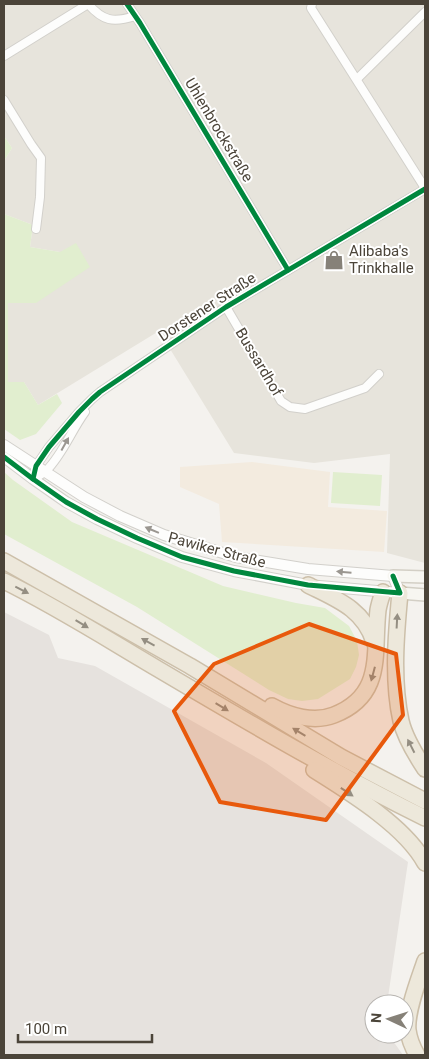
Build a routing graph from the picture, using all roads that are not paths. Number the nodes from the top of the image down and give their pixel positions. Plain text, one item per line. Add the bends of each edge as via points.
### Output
1 (88, 4) edge
2 (127, 4) edge
3 (312, 4) edge
4 (425, 12) edge
5 (135, 16) junction
6 (4, 56) edge
7 (357, 79) junction
8 (4, 100) edge
9 (425, 189) edge
10 (36, 228) dead end
11 (288, 270) junction
12 (226, 307) junction
13 (379, 374) dead end
14 (100, 392) junction
15 (4, 445) edge
16 (4, 457) edge
17 (36, 466) junction
18 (45, 472) junction
19 (33, 479) junction
20 (4, 561) edge
21 (393, 576) junction
22 (425, 577) edge
23 (4, 580) edge
24 (308, 585) junction
25 (383, 592) junction
26 (400, 593) junction
27 (425, 595) edge
28 (376, 651) junction
29 (190, 666) junction
30 (251, 724) junction
31 (425, 769) edge
32 (425, 802) edge
33 (425, 818) edge
34 (425, 863) edge
35 (425, 961) edge
36 (425, 978) edge
37 (425, 1050) edge
38 (417, 1055) edge

1 - 5 street via 109,20
1 - 6 street
2 - 5 street, Uhlenbrockstraße
3 - 7 street
4 - 7 street
5 - 11 street, Uhlenbrockstraße
7 - 9 street
8 - 10 street via 41,158
9 - 11 street, Dorstener Straße
11 - 12 street, Dorstener Straße
12 - 13 street, Bussardhof via 281,401 290,407 304,409 365,388
12 - 14 street, Dorstener Straße
14 - 17 street, Dorstener Straße via 49,447
18 -> 14 street, Dorstener Straße
15 - 17 street, Pawiker Straße
16 - 19 street, Pawiker Straße
17 - 18 street, Pawiker Straße
17 - 19 street, Dorstener Straße
18 - 19 street, Dorstener Straße
21 -> 18 street, Pawiker Straße via 308,569 236,557 164,535 120,516
19 - 24 street, Pawiker Straße via 97,519 182,557
29 -> 20 highway
21 - 22 main road, Pawiker Straße
21 - 25 street
21 - 26 street
23 -> 30 highway
24 - 25 street, Pawiker Straße
24 - 28 highway via 358,614 368,626
25 - 26 street, Pawiker Straße
25 - 28 highway via 378,609
26 - 27 main road, Pawiker Straße
31 -> 26 highway via 411,748 401,722 396,652
28 -> 29 highway via 371,682 361,698 328,718 305,718 283,712 221,676
32 -> 29 highway via 341,757
30 - 33 highway
30 -> 34 highway via 259,735 368,806 403,834
35 - 38 highway via 411,1005 408,1028
36 - 37 highway via 415,1022

